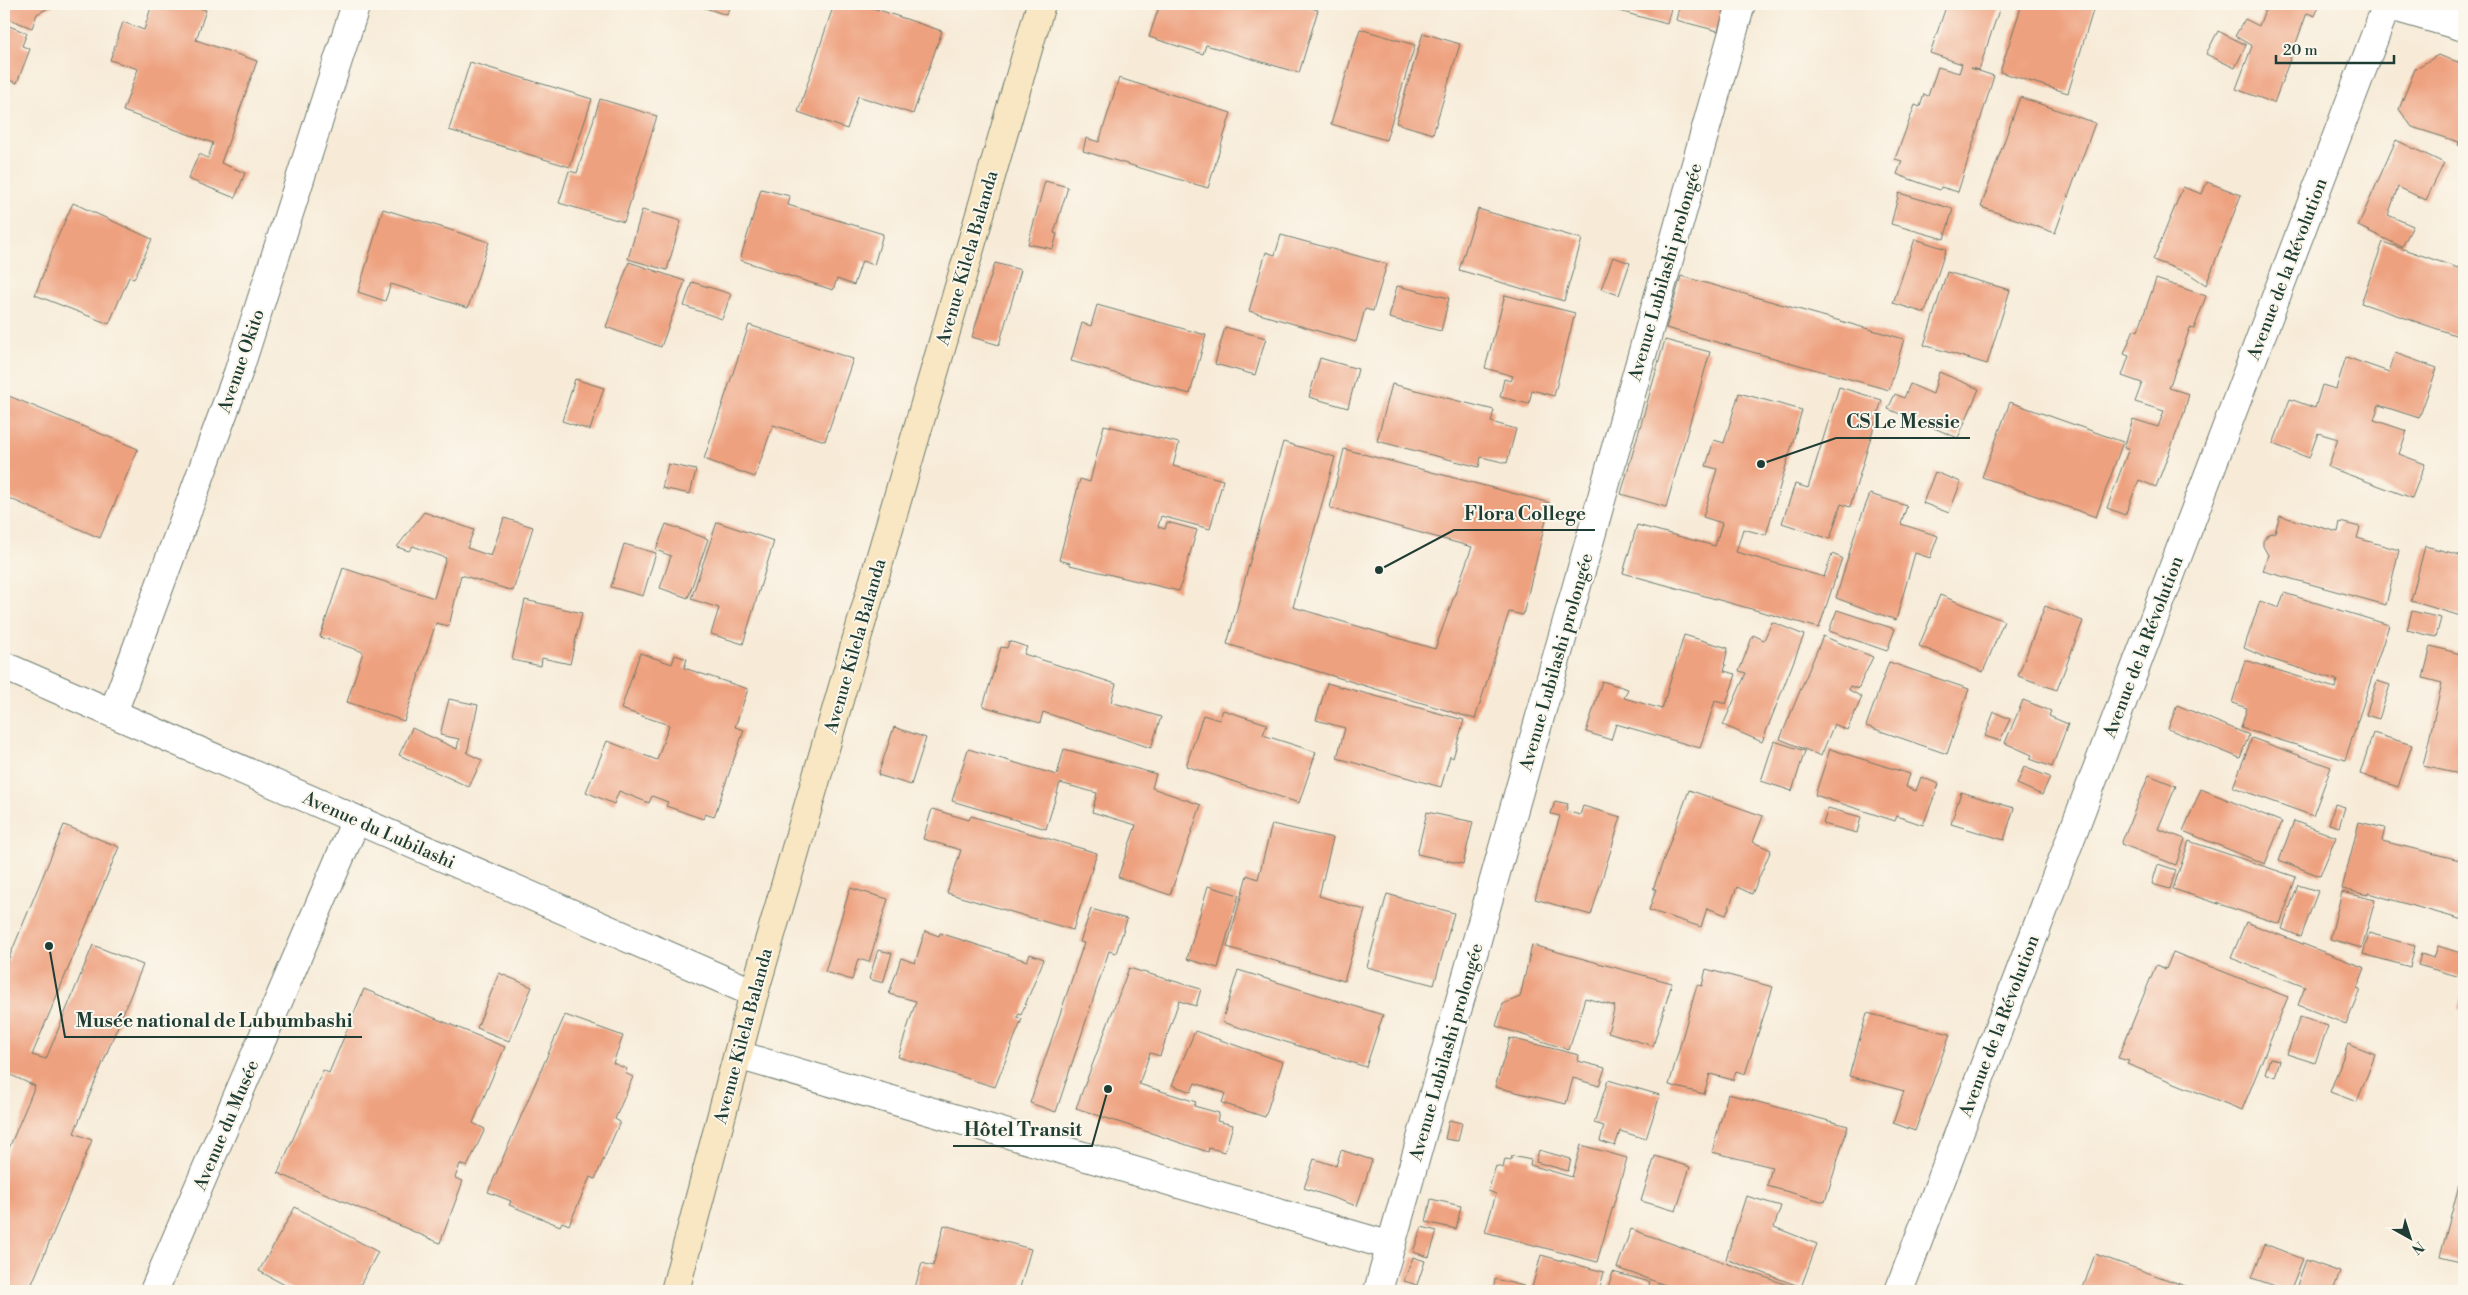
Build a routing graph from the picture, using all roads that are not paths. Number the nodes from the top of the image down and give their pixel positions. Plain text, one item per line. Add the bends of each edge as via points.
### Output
1 (356, 4) edge
2 (1041, 4) edge
3 (1741, 4) edge
4 (2387, 4) edge
5 (2464, 27) edge
6 (4, 666) edge
7 (113, 713) junction
8 (356, 820) junction
9 (754, 993) junction
10 (738, 1054) junction
11 (1391, 1246) junction
12 (154, 1291) edge
13 (675, 1291) edge
14 (1378, 1291) edge
15 (1899, 1291) edge

1 - 7 street, Avenue Okito via 238,373
2 - 9 main road, Avenue Kilela Balanda
3 - 11 street, Avenue Lubilashi prolongée
4 - 5 street
4 - 15 street, Avenue de la Révolution
6 - 7 street, Avenue du Lubilashi
7 - 8 street, Avenue du Lubilashi
8 - 9 street, Avenue du Lubilashi
8 - 12 street, Avenue du Musée
9 - 10 main road, Avenue Kilela Balanda
10 - 11 street
10 - 13 main road, Avenue Kilela Balanda
11 - 14 street, Avenue Lubilashi prolongée

